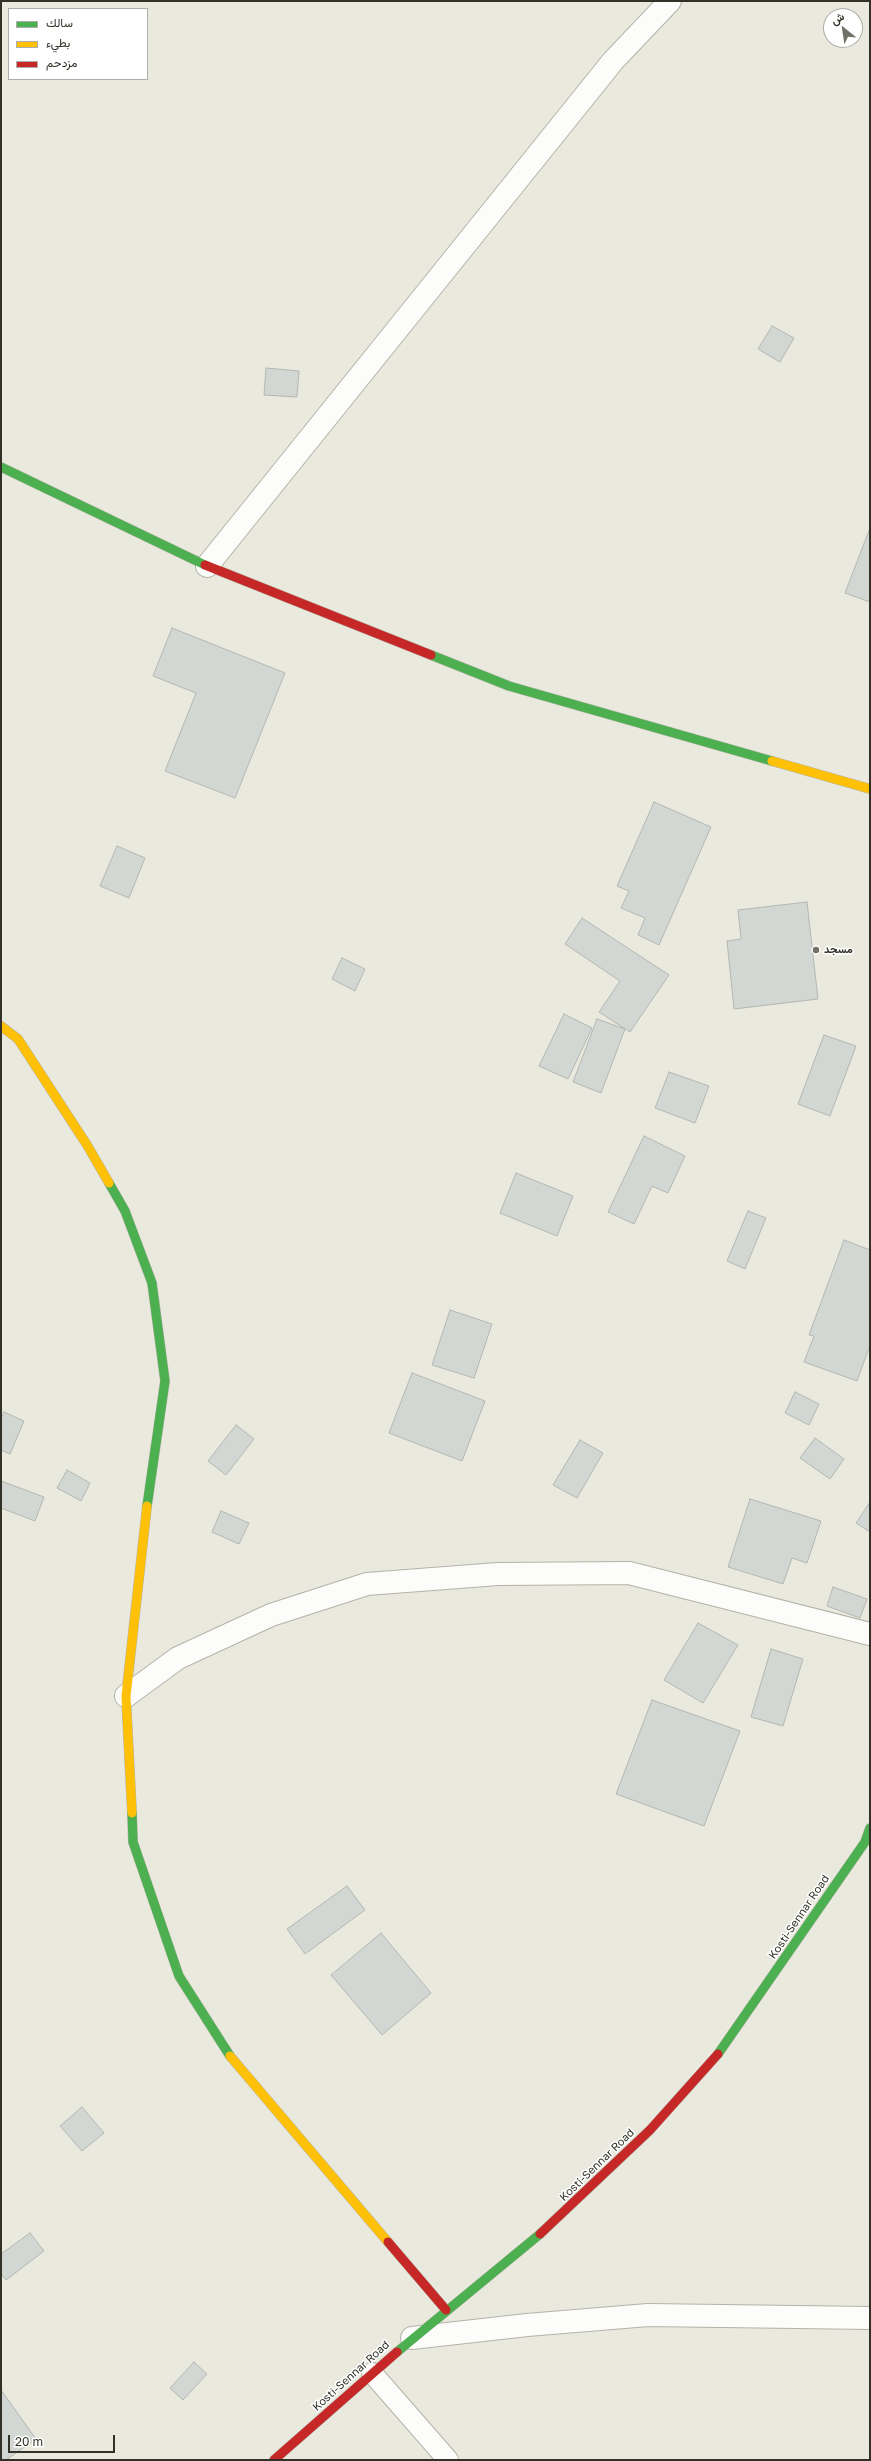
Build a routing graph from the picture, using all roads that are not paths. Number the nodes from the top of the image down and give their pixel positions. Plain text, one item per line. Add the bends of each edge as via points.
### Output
1 (670, 1) edge
2 (1, 466) edge
3 (207, 566) junction
4 (870, 789) edge
5 (1, 1026) edge
6 (870, 1634) edge
7 (126, 1696) junction
8 (868, 1838) edge
9 (446, 2310) junction
10 (870, 2318) edge
11 (412, 2338) junction
12 (372, 2373) junction
13 (274, 2460) edge
14 (448, 2460) edge

1 - 3 street via 613,61
2 - 3 main road
3 - 4 main road via 509,686
5 - 7 main road via 18,1039 87,1145 125,1211 152,1283 165,1381 143,1538
6 - 7 street via 629,1573 498,1574 367,1584 264,1618 178,1658
7 - 9 main road via 133,1842 179,1976 234,2062
8 - 9 main road, Kosti-Sennar Road via 726,2045 650,2130 555,2222
9 - 11 main road, Kosti-Sennar Road
10 - 11 street via 648,2315
11 - 12 main road, Kosti-Sennar Road
12 - 13 main road, Kosti-Sennar Road
12 - 14 lane

